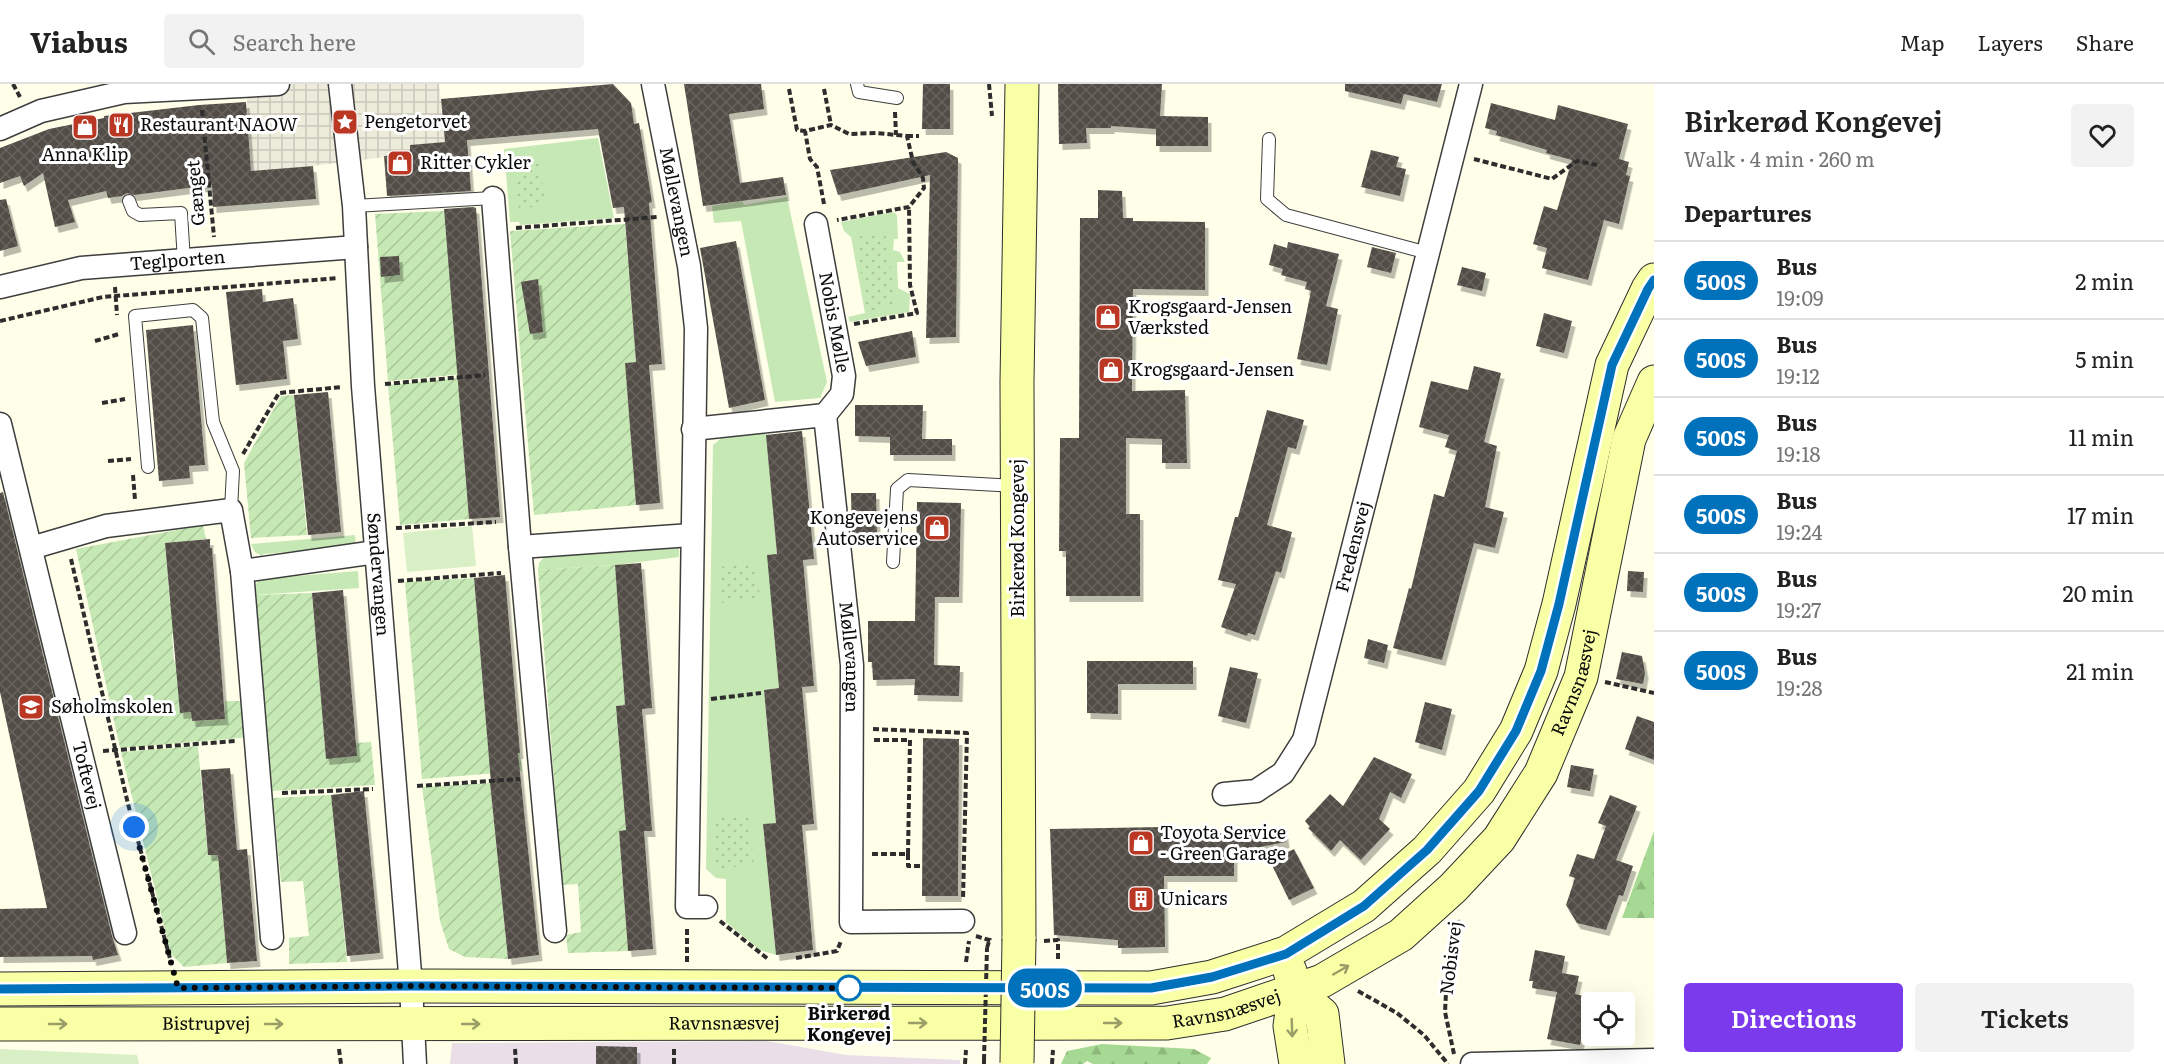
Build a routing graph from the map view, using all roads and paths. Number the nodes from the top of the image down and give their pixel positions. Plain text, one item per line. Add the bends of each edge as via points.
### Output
1 (278, 84) edge
2 (340, 84) edge
3 (653, 84) edge
4 (857, 84) edge
5 (1022, 84) edge
6 (1470, 84) edge
7 (200, 88) junction
8 (789, 89) dead end
9 (824, 89) dead end
10 (897, 98) dead end
11 (831, 125) junction
12 (0, 129) edge
13 (805, 131) junction
14 (907, 136) junction
15 (919, 136) dead end
16 (1269, 139) dead end
17 (1453, 153) junction
18 (1597, 165) dead end
19 (493, 198) joint
20 (129, 201) dead end
21 (354, 206) junction
22 (909, 207) junction
23 (679, 215) junction
24 (839, 219) junction
25 (816, 224) joint
26 (496, 229) junction
27 (356, 247) junction
28 (1428, 253) junction
29 (216, 258) junction
30 (184, 261) junction
31 (1654, 280) edge
32 (0, 287) edge
33 (835, 327) junction
34 (119, 334) dead end
35 (96, 341) dead end
36 (507, 373) junction
37 (1654, 382) edge
38 (363, 386) junction
39 (125, 399) dead end
40 (102, 403) dead end
41 (825, 416) junction
42 (0, 424) edge
43 (693, 429) junction
44 (131, 459) dead end
45 (108, 461) dead end
46 (147, 466) dead end
47 (233, 471) junction
48 (1017, 486) junction
49 (231, 510) junction
50 (518, 520) junction
51 (374, 529) junction
52 (692, 535) junction
53 (64, 538) junction
54 (520, 547) junction
55 (31, 548) junction
56 (376, 552) junction
57 (893, 562) dead end
58 (242, 572) junction
59 (523, 572) junction
60 (378, 583) junction
61 (1581, 677) junction
62 (761, 693) dead end
63 (1654, 693) edge
64 (689, 701) junction
65 (851, 733) junction
66 (256, 740) junction
67 (116, 750) junction
68 (81, 753) junction
69 (541, 777) junction
70 (395, 788) junction
71 (260, 794) junction
72 (1224, 794) dead end
73 (851, 853) junction
74 (908, 854) junction
75 (922, 866) dead end
76 (1453, 888) junction
77 (697, 907) junction
78 (963, 921) junction
79 (851, 922) junction
80 (555, 931) dead end
81 (126, 933) dead end
82 (272, 938) dead end
83 (987, 948) dead end
84 (1286, 954) junction
85 (795, 958) dead end
86 (957, 961) dead end
87 (774, 962) dead end
88 (411, 986) junction
89 (1309, 986) junction
90 (687, 987) junction
91 (178, 988) junction
92 (0, 989) edge
93 (0, 1024) edge
94 (412, 1024) junction
95 (1654, 1060) edge
96 (984, 1062) edge
97 (415, 1064) edge
98 (1017, 1064) edge
99 (1296, 1064) edge
100 (1328, 1064) edge
101 (1448, 1064) edge
102 (1456, 1064) edge
103 (1472, 1064) edge

1 - 7 street
2 - 21 street, Søndervangen
3 - 23 street, Møllevangen
4 - 10 lane via 860,93
5 - 48 main road, Birkerød Kongevej
6 - 17 street, Fredensvej
7 - 12 street via 124,92 41,111
7 - 29 path, Gænget
8 - 13 path via 797,130
9 - 11 path
11 - 13 path
11 - 14 path via 849,134
13 - 24 path via 824,203
14 - 15 path
14 - 22 path via 924,188
16 - 28 lane via 1267,199 1286,215
17 - 18 path via 1552,179 1577,161
17 - 28 street, Fredensvej
19 - 21 lane
19 - 26 street
20 - 30 lane via 140,215 181,213
21 - 27 street, Søndervangen
22 - 24 path
22 - 33 path via 910,285 917,313
23 - 26 path
23 - 43 street, Møllevangen via 696,328
24 - 25 path
25 - 33 street, Nobis Mølle
26 - 36 street
27 - 29 street, Teglporten
27 - 38 street, Søndervangen
28 - 72 street, Fredensvej via 1304,740 1283,773 1256,790
29 - 30 street, Teglporten
30 - 32 street, Teglporten via 81,268
31 - 84 main road, Ravnsnæsvej via 1612,365 1559,604 1541,671 1516,731 1479,791 1427,850 1364,906
33 - 41 street, Nobis Mølle via 844,376 842,394
34 - 35 path
36 - 38 path
36 - 50 street
37 - 61 main road, Ravnsnæsvej via 1629,439
38 - 47 path via 279,393
38 - 51 street, Søndervangen
39 - 40 path
41 - 43 street
41 - 65 street, Møllevangen via 852,665
42 - 55 street, Toftevej
43 - 52 street, Møllevangen
44 - 45 path
46 - 47 lane via 135,316 193,310 202,318 213,422
47 - 49 lane
48 - 57 lane via 908,480 897,489
48 - 98 main road, Birkerød Kongevej, bridge
49 - 53 street via 106,526
49 - 58 street
50 - 51 path
50 - 54 street
51 - 56 street, Søndervangen
52 - 54 street
52 - 64 street, Møllevangen
53 - 55 street
53 - 67 path
54 - 59 street
55 - 68 street, Toftevej
56 - 58 street
56 - 60 street, Søndervangen
58 - 66 street
59 - 60 path
59 - 69 street
60 - 70 street, Søndervangen
61 - 63 path
61 - 76 main road, Ravnsnæsvej via 1541,773 1499,839
62 - 64 path
64 - 77 street, Møllevangen
65 - 73 street, Møllevangen
65 - 74 path via 910,740
65 - 78 path via 967,733
66 - 67 path
66 - 71 street
67 - 68 path
67 - 91 path
68 - 81 street, Toftevej
69 - 70 path
69 - 80 street
70 - 71 path
70 - 88 street, Søndervangen
71 - 82 street
73 - 74 path
73 - 79 street, Møllevangen
74 - 75 path via 908,867
89 -> 76 main road, Ravnsnæsvej via 1401,935
76 - 102 path, Nobisvej via 1459,926 1447,974 1445,1012
77 - 87 path
77 - 90 path
78 - 79 street
78 - 86 path via 970,934 967,962
79 - 85 path via 837,951
83 - 96 path, bridge
84 - 89 main road
84 - 90 main road, Ravnsnæsvej via 1212,977 1151,988
88 - 90 main road, Ravnsnæsvej
88 - 91 main road, Bistrupvej
88 - 94 street, Søndervangen
94 -> 89 main road, Ravnsnæsvej via 1167,1023 1225,1014
89 -> 99 main road via 1290,1026
89 - 100 main road via 1322,1014
89 - 101 path via 1358,992 1397,1013 1424,1035
91 - 92 main road, Bistrupvej
93 -> 94 main road, Bistrupvej
94 - 97 street, Søndervangen
95 - 103 street

